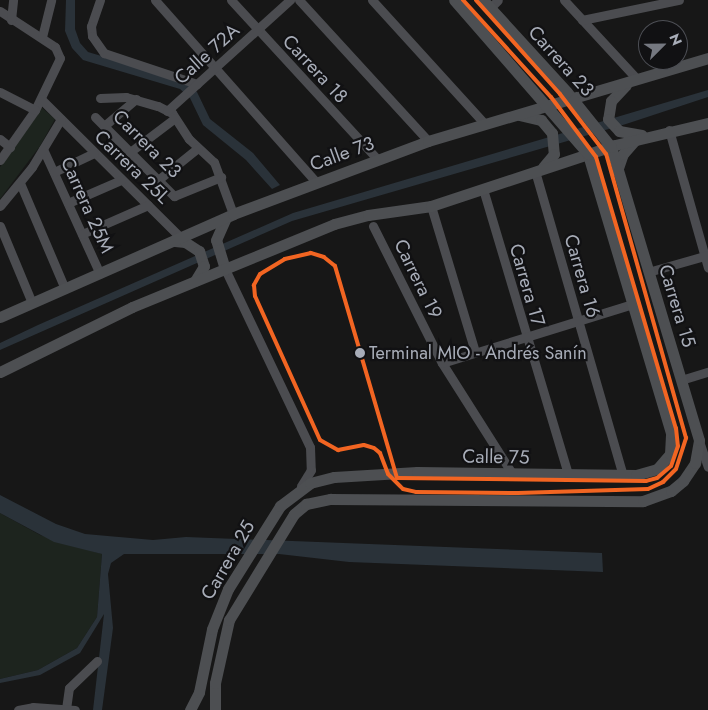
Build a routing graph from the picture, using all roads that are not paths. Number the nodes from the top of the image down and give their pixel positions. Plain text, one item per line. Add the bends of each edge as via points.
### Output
1 (14, 0) edge
2 (51, 0) edge
3 (100, 0) edge
4 (154, 0) edge
5 (231, 0) edge
6 (290, 0) edge
7 (299, 0) edge
8 (372, 0) edge
9 (454, 0) edge
10 (564, 0) edge
11 (679, 0) edge
12 (490, 3) edge
13 (635, 4) edge
14 (0, 11) edge
15 (11, 20) junction
16 (582, 20) junction
17 (257, 30) junction
18 (42, 37) junction
19 (708, 58) edge
20 (215, 68) junction
21 (631, 81) junction
22 (196, 85) junction
23 (0, 92) edge
24 (100, 98) dead end
25 (41, 99) junction
26 (136, 99) junction
27 (574, 101) junction
28 (550, 109) junction
29 (35, 110) junction
30 (167, 110) junction
31 (518, 115) junction
32 (95, 117) dead end
33 (176, 118) junction
34 (61, 119) junction
35 (708, 123) edge
36 (484, 124) junction
37 (104, 126) junction
38 (665, 131) junction
39 (639, 137) junction
40 (0, 139) edge
41 (428, 140) junction
42 (609, 145) junction
43 (10, 147) junction
44 (198, 148) junction
45 (43, 149) junction
46 (130, 152) junction
47 (586, 152) junction
48 (94, 153) junction
49 (377, 159) junction
50 (0, 160) edge
51 (563, 162) junction
52 (617, 171) junction
53 (54, 172) junction
54 (535, 172) junction
55 (594, 174) junction
56 (221, 177) junction
57 (121, 180) junction
58 (158, 180) junction
59 (316, 182) junction
60 (20, 183) junction
61 (483, 189) junction
62 (68, 204) junction
63 (148, 205) junction
64 (0, 206) edge
65 (431, 206) junction
66 (226, 220) junction
67 (0, 226) edge
68 (373, 226) dead end
69 (82, 234) junction
70 (180, 240) junction
71 (706, 255) edge
72 (708, 268) edge
73 (225, 269) junction
74 (648, 272) junction
75 (100, 274) junction
76 (194, 283) junction
77 (65, 288) junction
78 (32, 303) junction
79 (633, 304) junction
80 (0, 316) edge
81 (578, 320) junction
82 (525, 337) junction
83 (475, 352) junction
84 (442, 363) junction
85 (0, 372) edge
86 (708, 372) edge
87 (682, 380) junction
88 (699, 440) junction
89 (708, 467) edge
90 (513, 475) junction
91 (568, 475) junction
92 (623, 475) junction
93 (321, 480) joint
94 (293, 493) junction
95 (320, 500) joint
96 (97, 661) dead end
97 (71, 709) edge
98 (18, 710) edge
99 (190, 710) edge
100 (215, 710) edge

1 - 15 street
2 - 18 street
3 - 22 street via 91,26 96,45 104,53
4 - 20 street
5 - 17 street, Carrera 18
6 - 17 street, Calle 72A
7 - 41 street
8 - 36 street
9 - 28 main road, Carrera 23
10 - 16 street
11 - 13 street
12 - 27 main road, Carrera 23
13 - 16 street
14 - 15 street
15 - 18 street
16 - 21 street
17 - 20 street, Calle 72A
17 - 49 street, Carrera 18
18 - 25 street via 58,50 60,58
19 - 21 main road, Calle 73
20 - 22 street, Calle 72A
20 - 59 street
21 - 27 main road, Calle 73
21 - 39 main road via 611,101 608,119 619,131
22 - 30 street, Calle 72A
23 - 29 street
24 - 26 street
25 - 29 street
25 - 34 street, Carrera 25L
26 - 30 street
26 - 37 street
27 - 28 main road, Calle 73
27 - 42 main road, Carrera 23
28 - 31 main road, Calle 73
28 - 47 main road, Carrera 23
29 - 43 street
30 - 33 street
31 - 36 main road, Calle 73
31 - 54 main road via 546,124 554,136 555,150 547,165
32 - 37 street, Carrera 23
33 - 44 street
33 - 46 street
34 - 45 street
34 - 48 street, Carrera 25L
35 - 38 main road
36 - 41 main road, Calle 73
37 - 46 street, Carrera 23
38 - 39 main road
38 - 71 street
39 - 42 main road
39 - 52 main road via 623,154
40 - 43 street
41 - 49 main road, Calle 73
42 - 47 main road
42 - 52 main road, Carrera 15
43 - 50 street
44 - 56 street via 214,162
44 - 58 street
45 - 53 street, Carrera 25M
45 - 60 street
46 - 58 street, Carrera 23
47 - 51 main road
47 - 55 main road
48 - 53 street
48 - 57 street, Carrera 25L
49 - 59 main road, Calle 73
51 - 54 main road
51 - 55 main road via 582,165
52 - 74 main road, Carrera 15
53 - 62 street, Carrera 25M
54 - 61 main road
54 - 81 street, Carrera 16
55 - 79 main road
56 - 58 street, Carrera 23 via 174,196
56 - 66 street
57 - 62 street
57 - 63 street, Carrera 25L
59 - 66 main road, Calle 73
60 - 64 street
60 - 77 street
61 - 65 main road
61 - 82 street, Carrera 17
62 - 69 street, Carrera 25M
63 - 69 street
63 - 70 street, Carrera 25L
65 - 73 main road via 368,215 334,224
65 - 83 street
66 - 70 main road, Calle 73
66 - 73 main road via 216,240
67 - 78 street
68 - 84 street, Carrera 19
69 - 75 street, Carrera 25M
70 - 75 main road, Calle 73
70 - 76 main road via 199,251 204,266
71 - 72 street
71 - 74 street
73 - 76 main road
73 - 94 street via 310,447 311,470
74 - 87 main road, Carrera 15
75 - 77 main road, Calle 73
76 - 85 main road via 132,307
77 - 78 main road, Calle 73
78 - 80 main road, Calle 73
79 - 81 street
79 - 92 main road, Calle 75 via 671,433 672,447 666,460 651,472
81 - 82 street
81 - 92 street, Carrera 16
82 - 83 street
82 - 91 street, Carrera 17
83 - 84 street
84 - 90 street, Carrera 19
86 - 87 street
87 - 88 main road, Carrera 15
88 - 89 street
88 - 95 main road, Carrera 15 via 697,457 688,475 671,490 643,502
90 - 91 main road, Calle 75
90 - 93 main road, Calle 75 via 417,472
91 - 92 main road, Calle 75
93 - 94 main road, Carrera 25
94 - 99 main road, Carrera 25 via 280,506 228,589 212,629 199,692
95 - 100 main road, Carrera 25 via 294,514 229,620 221,650
96 - 97 street via 68,688
97 - 98 street

